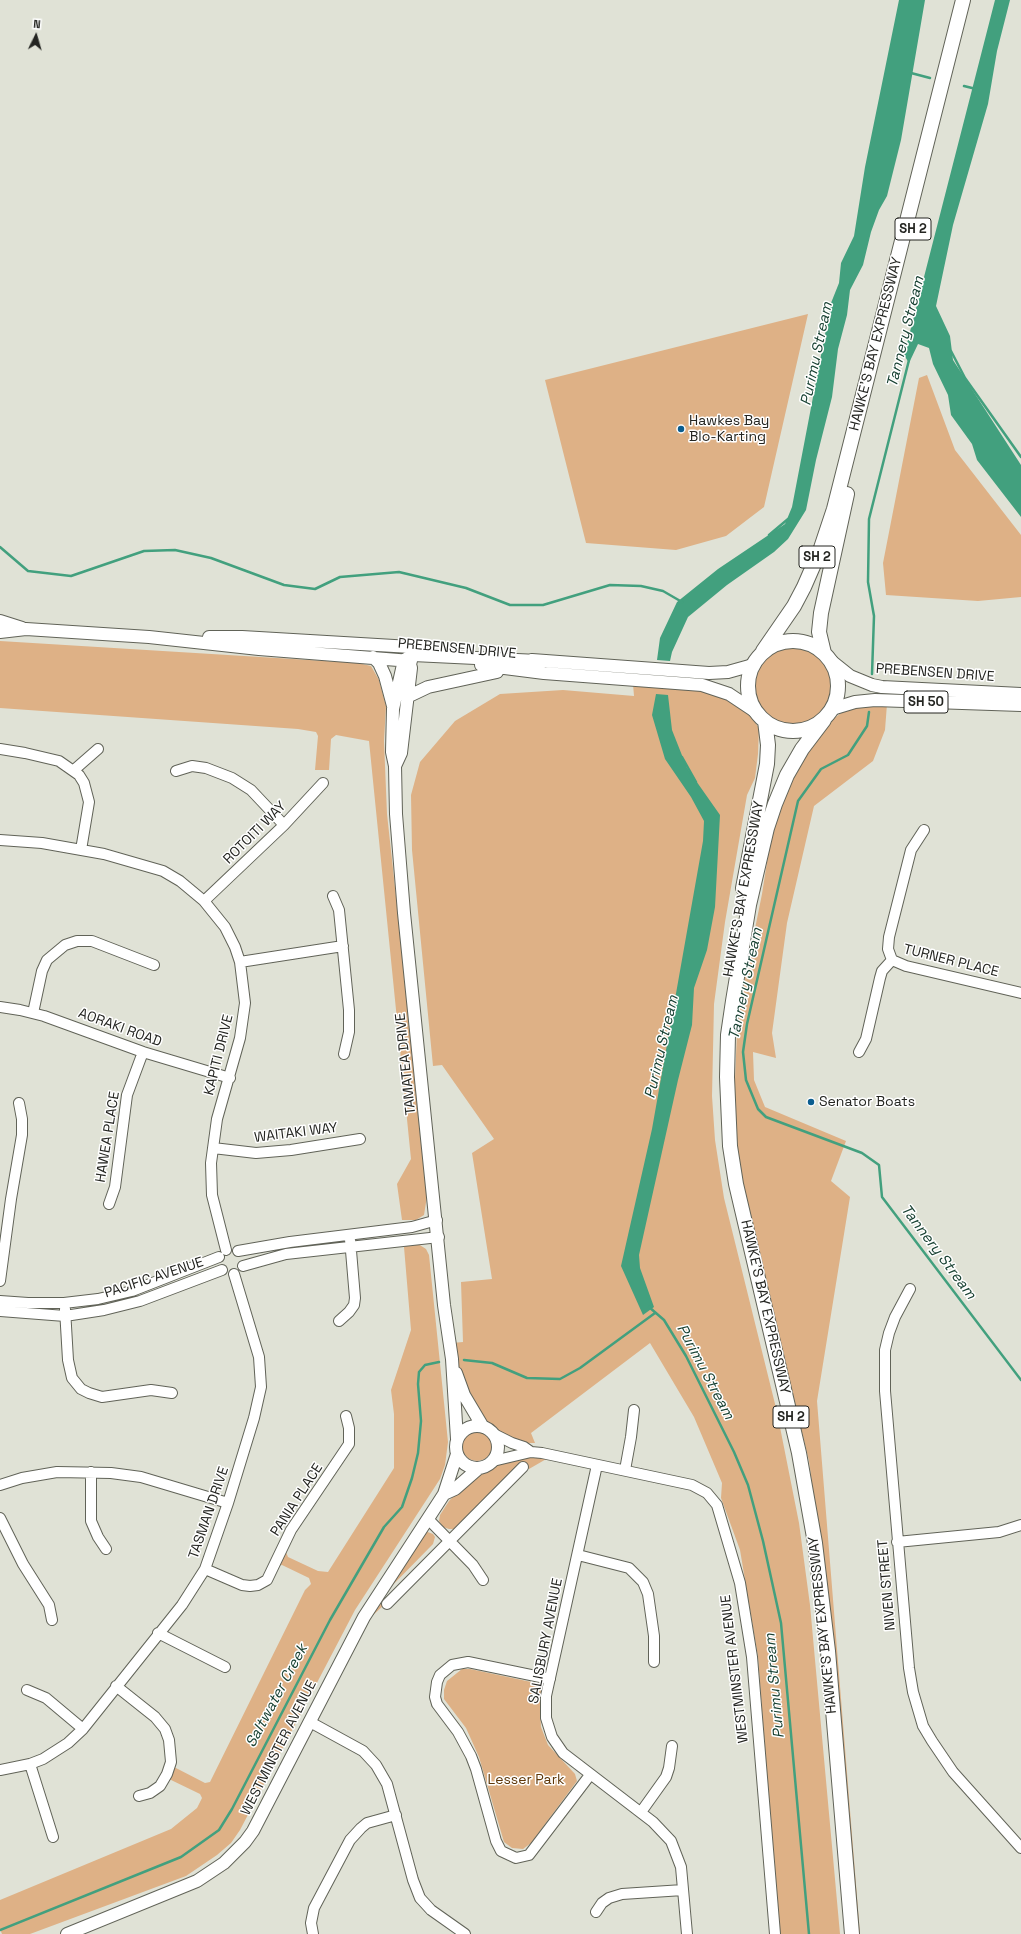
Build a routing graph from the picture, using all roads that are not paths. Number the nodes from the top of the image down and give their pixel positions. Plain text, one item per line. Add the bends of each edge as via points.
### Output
1 (964, 0) edge
2 (971, 0) edge
3 (0, 621) edge
4 (26, 629) junction
5 (0, 632) edge
6 (149, 637) junction
7 (242, 637) junction
8 (763, 651) junction
9 (827, 656) junction
10 (373, 657) junction
11 (407, 659) junction
12 (538, 661) junction
13 (753, 665) junction
14 (522, 669) junction
15 (1021, 694) edge
16 (407, 697) junction
17 (1021, 705) edge
18 (393, 709) junction
19 (828, 715) junction
20 (760, 717) junction
21 (0, 749) edge
22 (98, 749) dead end
23 (395, 766) junction
24 (74, 770) junction
25 (176, 771) dead end
26 (323, 782) dead end
27 (284, 825) junction
28 (924, 830) dead end
29 (0, 840) edge
30 (81, 850) junction
31 (333, 896) dead end
32 (204, 901) junction
33 (343, 946) junction
34 (892, 960) junction
35 (240, 962) junction
36 (154, 965) dead end
37 (1021, 993) edge
38 (0, 1007) edge
39 (33, 1013) junction
40 (143, 1052) junction
41 (859, 1052) dead end
42 (344, 1054) dead end
43 (230, 1078) junction
44 (19, 1102) dead end
45 (360, 1139) dead end
46 (213, 1148) junction
47 (109, 1204) dead end
48 (437, 1220) junction
49 (350, 1235) junction
50 (439, 1237) junction
51 (351, 1246) junction
52 (238, 1251) junction
53 (223, 1253) junction
54 (243, 1266) junction
55 (222, 1270) junction
56 (234, 1274) junction
57 (0, 1281) edge
58 (910, 1289) dead end
59 (0, 1301) edge
60 (64, 1304) junction
61 (0, 1312) edge
62 (65, 1316) junction
63 (339, 1321) dead end
64 (452, 1359) junction
65 (172, 1393) dead end
66 (634, 1410) dead end
67 (346, 1416) dead end
68 (484, 1427) junction
69 (494, 1434) junction
70 (456, 1439) junction
71 (531, 1452) junction
72 (457, 1454) junction
73 (493, 1461) junction
74 (597, 1465) junction
75 (523, 1467) dead end
76 (479, 1468) junction
77 (625, 1470) junction
78 (90, 1472) junction
79 (0, 1485) edge
80 (444, 1494) junction
81 (228, 1503) junction
82 (0, 1518) edge
83 (428, 1519) junction
84 (1021, 1525) edge
85 (450, 1541) junction
86 (897, 1542) junction
87 (106, 1549) dead end
88 (578, 1555) junction
89 (205, 1568) junction
90 (483, 1580) dead end
91 (387, 1604) dead end
92 (52, 1620) dead end
93 (158, 1633) junction
94 (654, 1662) dead end
95 (225, 1667) dead end
96 (550, 1679) junction
97 (116, 1686) junction
98 (27, 1690) dead end
99 (310, 1722) junction
100 (83, 1729) junction
101 (672, 1746) dead end
102 (30, 1764) junction
103 (0, 1770) edge
104 (590, 1775) junction
105 (139, 1796) dead end
106 (641, 1812) junction
107 (396, 1815) junction
108 (1018, 1836) edge
109 (53, 1837) dead end
110 (1021, 1848) edge
111 (683, 1890) junction
112 (596, 1912) dead end
113 (67, 1934) edge
114 (313, 1934) edge
115 (465, 1934) edge
116 (687, 1934) edge
117 (775, 1934) edge
118 (846, 1934) edge
119 (852, 1934) edge

1 - 8 highway, HAWKE'S BAY EXPRESSWAY / SH 2 via 832,515 804,587
2 - 9 highway, HAWKE'S BAY EXPRESSWAY / SH 2 via 868,402 825,591 819,632
3 - 4 main road, PREBENSEN DRIVE
4 - 5 main road, PREBENSEN DRIVE
4 - 6 main road, PREBENSEN DRIVE
6 - 7 main road, PREBENSEN DRIVE
6 - 10 main road, PREBENSEN DRIVE via 259,649
7 - 11 main road via 398,653
7 - 12 main road, PREBENSEN DRIVE via 418,647
8 - 9 highway, SH 50 via 778,643 793,640 812,644
8 - 13 highway, SH 2
9 - 15 main road, PREBENSEN DRIVE / SH 50 via 850,676 882,687
9 - 19 highway, SH 2 via 836,672 838,687
10 - 11 main road, PREBENSEN DRIVE
10 - 18 main road via 385,676
11 - 12 main road via 413,655 426,655
11 - 14 main road, PREBENSEN DRIVE
11 - 16 main road, TAMATEA DRIVE via 411,668
11 - 18 main road, TAMATEA DRIVE
12 - 13 main road, PREBENSEN DRIVE via 709,673 728,672
13 - 20 highway, SH 2 via 748,684 750,698
14 - 16 main road via 489,672 459,679 428,687
14 - 20 main road, PREBENSEN DRIVE via 544,673 702,685 729,694
16 - 23 main road, TAMATEA DRIVE via 401,753
17 - 19 main road, PREBENSEN DRIVE / SH 50 via 870,701 855,702
18 - 23 main road, TAMATEA DRIVE via 392,752
19 - 20 highway via 813,726 794,731 775,727
19 - 119 highway, HAWKE'S BAY EXPRESSWAY / SH 2 via 802,749 775,804 767,828 749,905 733,1001 728,1035 727,1077 730,1146 736,1184 799,1453 815,1543 828,1651
20 - 118 highway, HAWKE'S BAY EXPRESSWAY / SH 2 via 768,745 767,764 732,944 723,1026 721,1112 733,1200 787,1427 811,1558 832,1755
21 - 24 street via 46,757 66,764
22 - 24 street
23 - 48 main road, TAMATEA DRIVE via 404,913
24 - 30 street via 84,783 89,802
25 - 27 street via 192,766 206,768 232,778 251,790
26 - 27 street, ROTOITI WAY
27 - 32 street, ROTOITI WAY
28 - 34 street, TURNER PLACE via 911,850 893,923 888,949
29 - 30 street, KAPITI DRIVE via 42,843
30 - 32 street, KAPITI DRIVE via 127,859 164,871
31 - 33 street via 339,910
32 - 35 street, KAPITI DRIVE via 225,927
33 - 35 street
33 - 42 street via 350,1010
34 - 37 street, TURNER PLACE via 906,966
34 - 41 street via 882,971 866,1040
35 - 43 street, KAPITI DRIVE via 244,982 244,1023
36 - 39 street via 92,941 77,941 65,945 47,960 42,971
38 - 39 street, AORAKI ROAD
39 - 40 street, AORAKI ROAD
40 - 43 street, AORAKI ROAD
40 - 47 street, HAWEA PLACE via 127,1095 115,1187
43 - 46 street, KAPITI DRIVE
44 - 57 street via 22,1135
45 - 46 street, WAITAKI WAY via 262,1153
46 - 53 street, KAPITI DRIVE via 210,1178
48 - 49 street via 412,1227
48 - 50 main road, TAMATEA DRIVE
49 - 51 street
49 - 52 street
50 - 51 street
50 - 64 main road, TAMATEA DRIVE via 444,1305
51 - 54 street via 286,1254
51 - 63 street via 354,1305
52 - 53 street
52 - 54 street via 243,1258
53 - 55 street via 218,1264
53 - 60 street, PACIFIC AVENUE via 132,1291
54 - 56 street
55 - 56 street
55 - 62 street, PACIFIC AVENUE via 122,1306
56 - 81 street, TASMAN DRIVE via 259,1357 261,1387
58 - 86 street, NIVEN STREET via 895,1317 885,1350 884,1391
59 - 60 street, PACIFIC AVENUE
60 - 62 street
61 - 62 street, PACIFIC AVENUE
62 - 65 street via 69,1366 72,1378 81,1389 102,1397 151,1390
64 - 68 main road, TAMATEA DRIVE via 464,1396
64 - 70 main road, TAMATEA DRIVE
66 - 77 street
67 - 89 street, PANIA PLACE via 350,1428 349,1444 292,1530 267,1580 258,1585 242,1585
68 - 69 main road
68 - 70 main road via 466,1428
69 - 71 street, WESTMINSTER AVENUE
69 - 73 main road via 498,1450
70 - 72 main road
71 - 73 street, WESTMINSTER AVENUE
71 - 74 street, WESTMINSTER AVENUE
72 - 76 main road via 466,1464
72 - 80 main road, WESTMINSTER AVENUE
73 - 76 main road
74 - 77 street, WESTMINSTER AVENUE
74 - 88 street, SALISBURY AVENUE
75 - 85 street
76 - 80 main road, WESTMINSTER AVENUE
77 - 117 street, WESTMINSTER AVENUE via 701,1489 712,1497 721,1514 740,1583 752,1657
78 - 79 street via 39,1474
78 - 81 street via 141,1477
78 - 87 street via 92,1521
80 - 83 main road, WESTMINSTER AVENUE
81 - 89 street, TASMAN DRIVE
82 - 92 street via 23,1564 49,1605
83 - 85 street
83 - 99 main road, WESTMINSTER AVENUE via 364,1617
84 - 86 street via 999,1532
85 - 90 street via 473,1565
85 - 91 street
86 - 108 street, NIVEN STREET via 909,1668 913,1692 924,1726 953,1772
88 - 94 street via 629,1568 643,1582 648,1594 652,1622
88 - 96 street, SALISBURY AVENUE
89 - 93 street, TASMAN DRIVE via 182,1605
93 - 95 street
93 - 97 street, TASMAN DRIVE
96 - 104 street, SALISBURY AVENUE via 545,1708 552,1737 563,1753
96 - 104 street via 468,1662 452,1665 440,1675 437,1682 437,1704 471,1756 501,1851 516,1858 529,1854
97 - 100 street, TASMAN DRIVE
97 - 105 street via 155,1717 165,1729 169,1740 171,1762 167,1774 160,1786 150,1793
98 - 100 street via 46,1698
99 - 107 street via 371,1758 387,1784
99 - 113 main road, WESTMINSTER AVENUE via 253,1830 224,1863 197,1881
100 - 102 street, TASMAN DRIVE via 56,1752
101 - 106 street via 666,1777
102 - 103 street, TASMAN DRIVE
102 - 109 street
104 - 106 street, SALISBURY AVENUE
106 - 111 street, SALISBURY AVENUE via 660,1828 674,1847 681,1867
107 - 114 street via 367,1824 350,1840 314,1908 311,1923
107 - 115 street via 420,1898 431,1910
108 - 110 street, NIVEN STREET
111 - 112 street via 622,1894 609,1898
111 - 116 street, SALISBURY AVENUE

